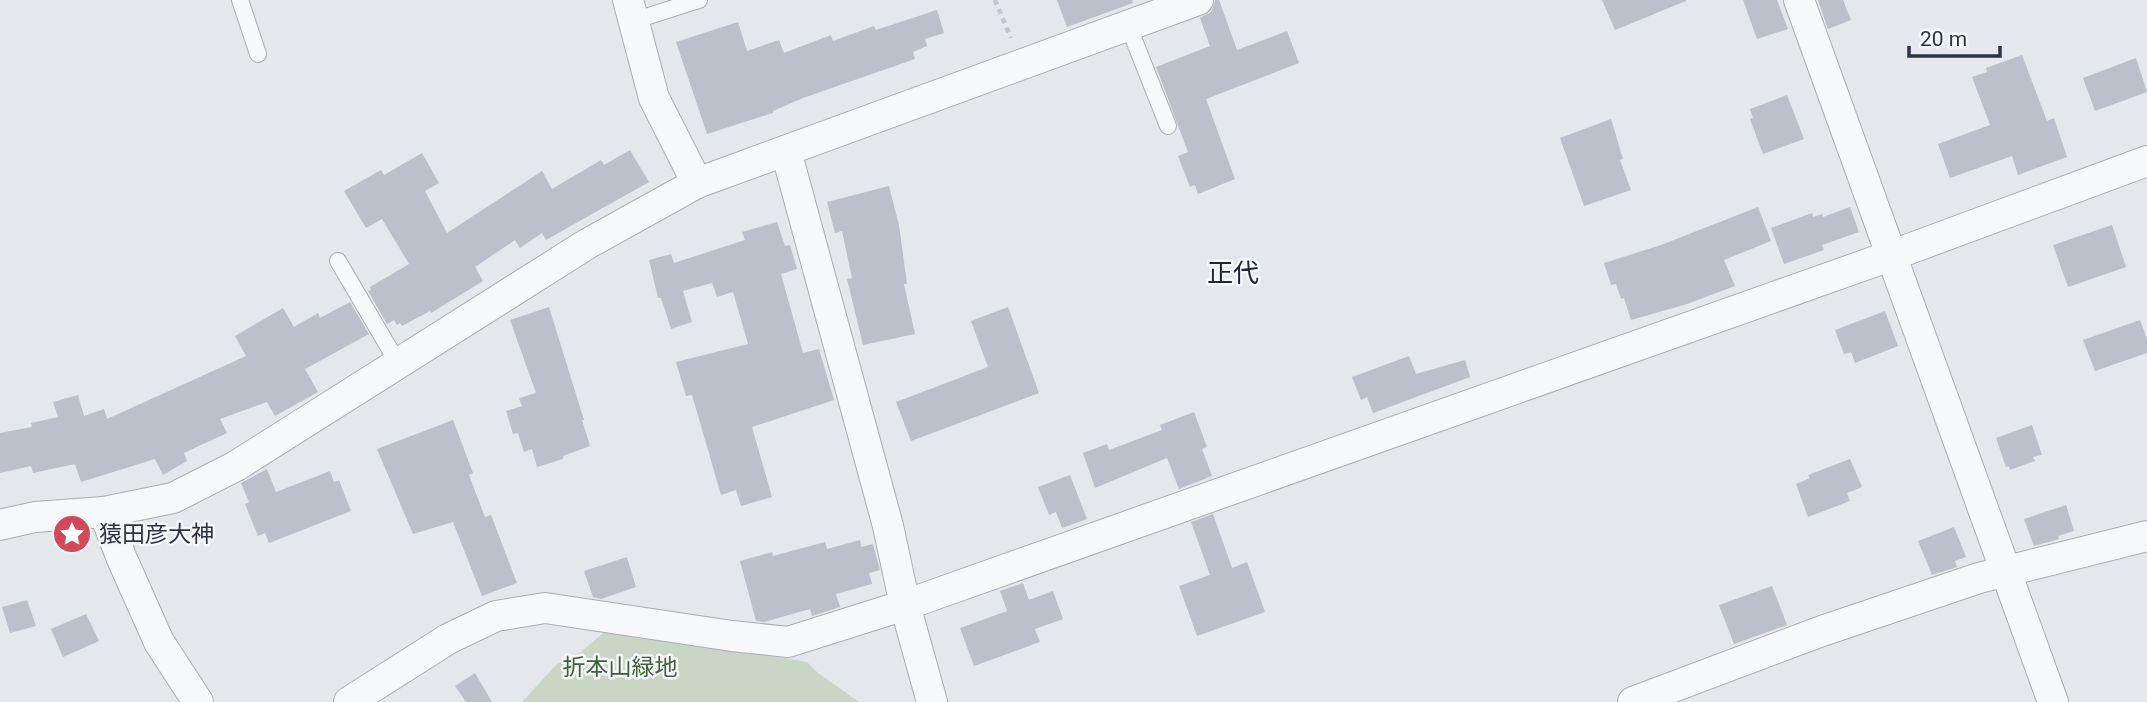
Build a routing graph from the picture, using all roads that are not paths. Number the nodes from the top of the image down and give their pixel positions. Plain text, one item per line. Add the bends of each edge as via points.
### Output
1 (240, 0) edge
2 (699, 0) edge
3 (1198, 0) edge
4 (1799, 0) edge
5 (631, 10) edge
6 (1128, 25) junction
7 (258, 54) dead end
8 (1168, 126) dead end
9 (786, 150) junction
10 (2147, 162) edge
11 (697, 183) junction
12 (1890, 256) junction
13 (338, 261) dead end
14 (399, 365) junction
15 (104, 512) junction
16 (0, 525) edge
17 (2147, 536) edge
18 (2006, 571) junction
19 (905, 605) junction
20 (198, 702) edge
21 (349, 702) edge
22 (932, 702) edge
23 (1633, 702) edge
24 (2053, 702) edge

1 - 7 lane
2 - 5 lane
3 - 6 street
4 - 12 street
5 - 11 street via 654,98
6 - 8 lane
6 - 9 street
9 - 11 street
9 - 19 street
10 - 12 street
11 - 14 street via 587,244
12 - 18 street
12 - 19 street
13 - 14 lane
14 - 15 street via 236,466 173,498
15 - 16 street via 34,517
15 - 20 street via 159,642
17 - 18 street
18 - 23 street via 1822,631
18 - 24 street
19 - 21 street via 788,642 545,608 496,616 448,639
19 - 22 street

